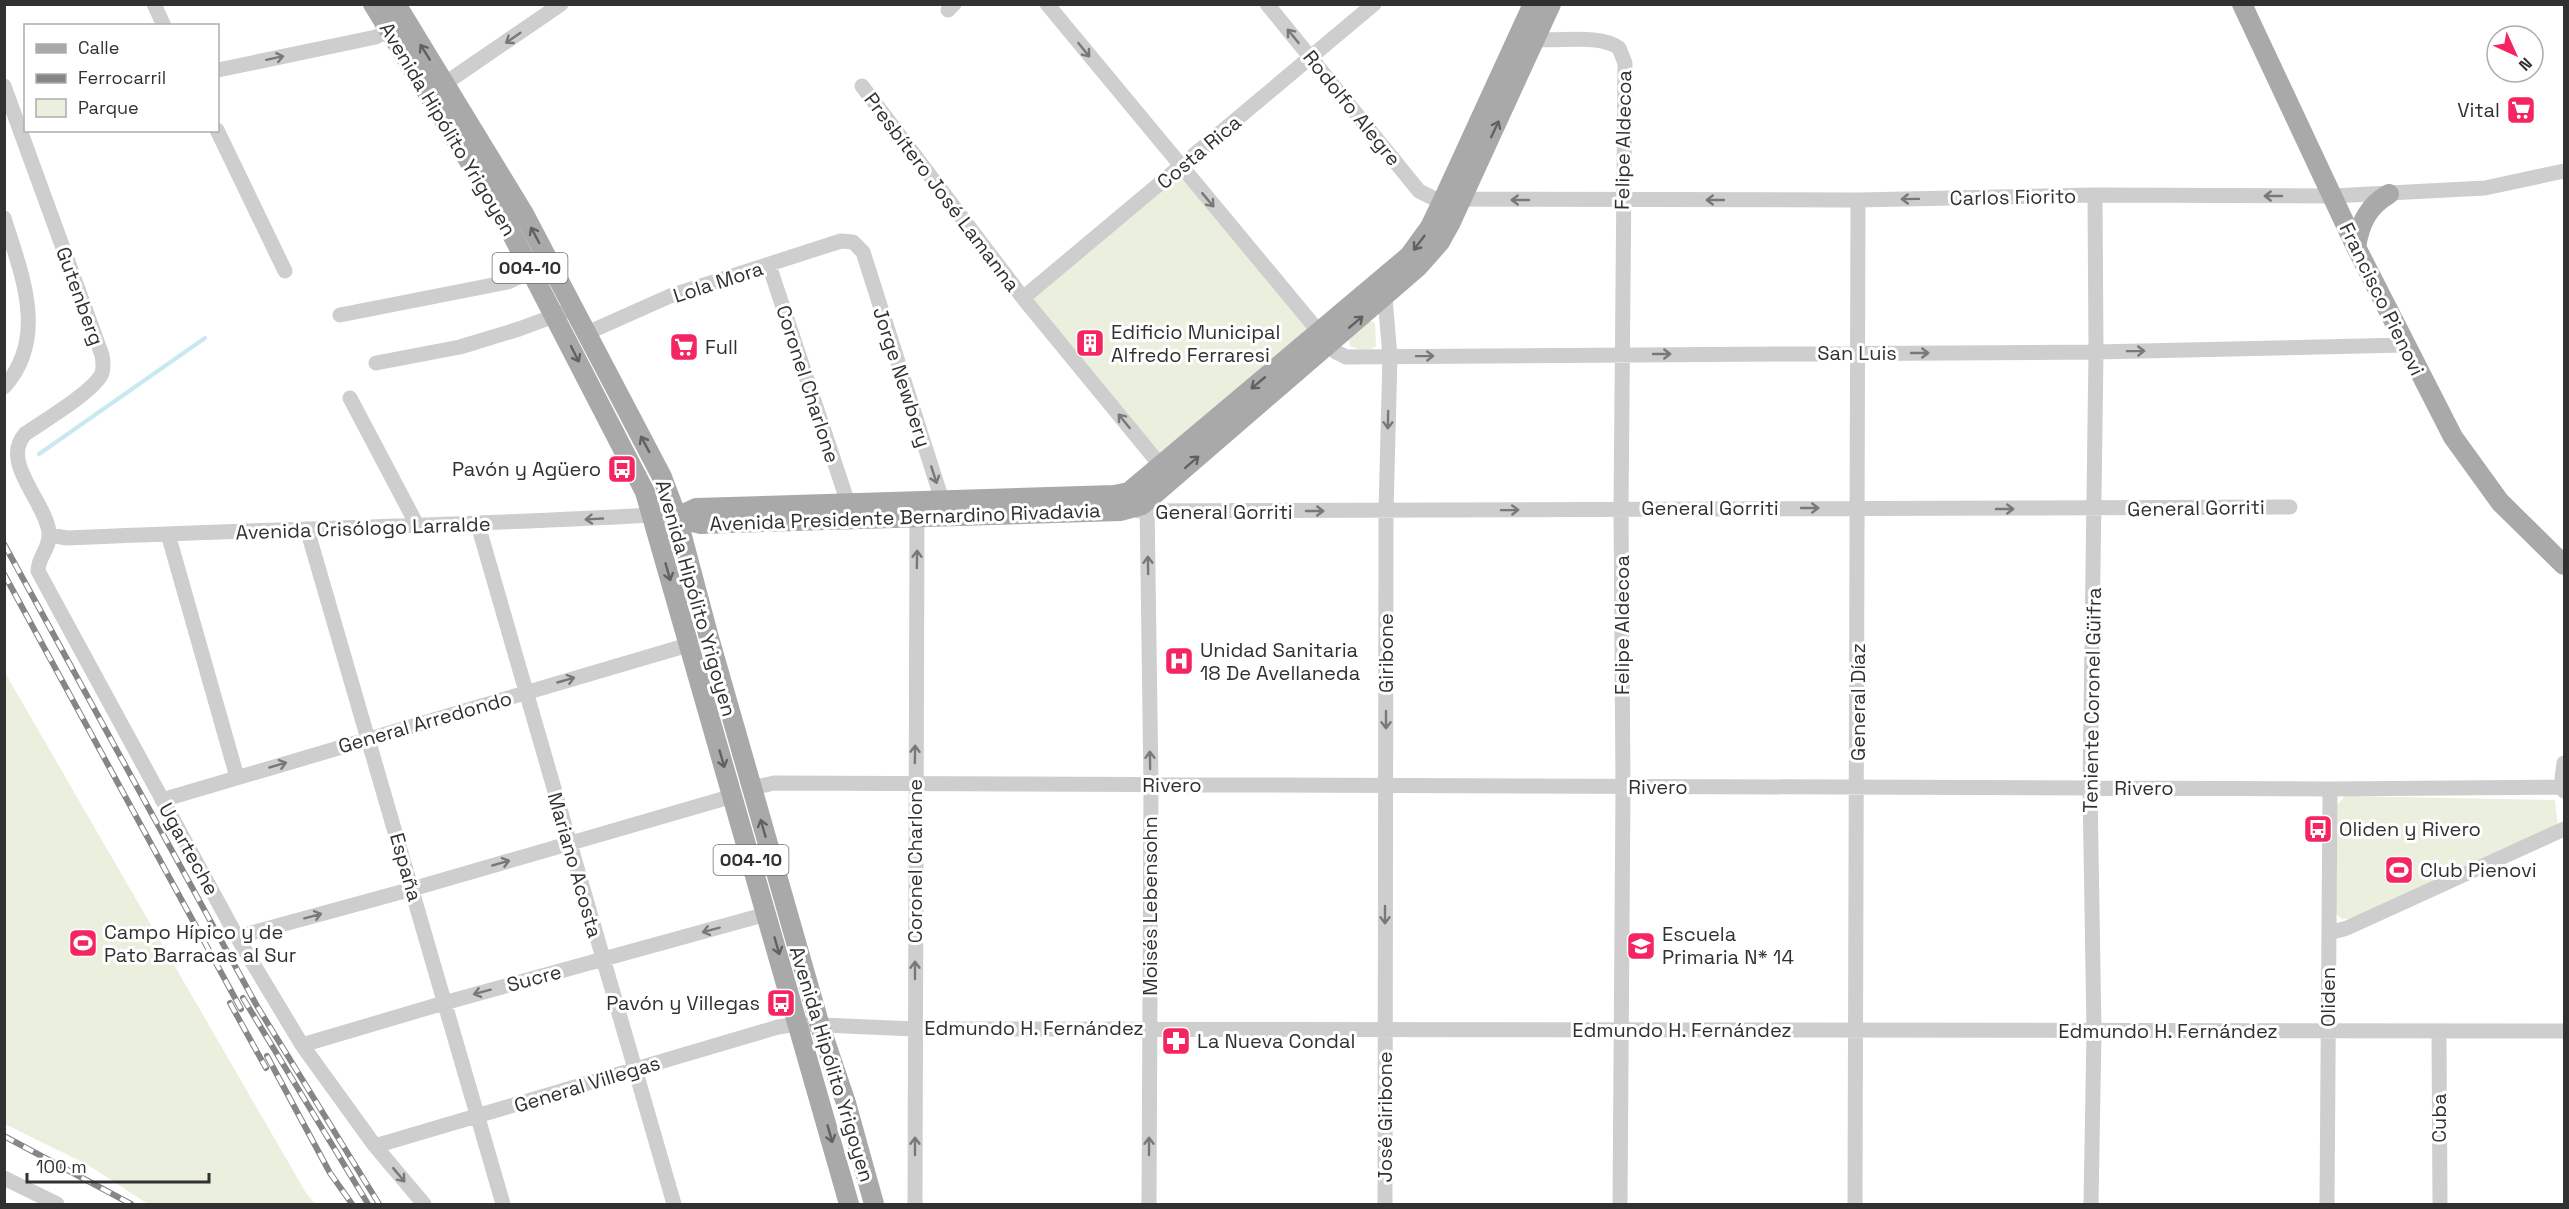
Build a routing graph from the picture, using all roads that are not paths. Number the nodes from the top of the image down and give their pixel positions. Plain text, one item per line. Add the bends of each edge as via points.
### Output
1 (154, 4) edge
2 (373, 4) edge
3 (561, 4) edge
4 (1047, 4) edge
5 (1267, 4) edge
6 (1374, 4) edge
7 (1533, 4) edge
8 (1551, 4) edge
9 (2242, 4) edge
10 (401, 12) edge
11 (163, 24) edge
12 (389, 30) junction
13 (1528, 39) junction
14 (1311, 58) junction
15 (219, 70) edge
16 (445, 84) junction
17 (4, 86) edge
18 (862, 86) dead end
19 (428, 95) junction
20 (20, 113) edge
21 (26, 132) edge
22 (218, 132) edge
23 (1180, 167) junction
24 (2565, 171) edge
25 (2389, 194) junction
26 (2095, 195) junction
27 (2332, 196) junction
28 (1452, 200) junction
29 (1622, 200) junction
30 (1858, 200) junction
31 (4, 218) edge
32 (853, 242) joint
33 (2356, 247) junction
34 (769, 266) junction
35 (532, 271) junction
36 (285, 272) dead end
37 (1384, 288) junction
38 (1023, 298) junction
39 (564, 312) junction
40 (340, 315) dead end
41 (586, 333) junction
42 (1324, 338) junction
43 (2405, 345) junction
44 (2096, 352) junction
45 (1858, 353) junction
46 (1624, 354) junction
47 (1390, 356) junction
48 (376, 363) dead end
49 (4, 387) edge
50 (350, 398) dead end
51 (1161, 466) junction
52 (848, 503) junction
53 (2290, 507) dead end
54 (917, 508) junction
55 (942, 508) junction
56 (1142, 508) junction
57 (1858, 508) junction
58 (1621, 509) junction
59 (2094, 509) junction
60 (1386, 511) junction
61 (652, 515) junction
62 (677, 517) junction
63 (417, 525) junction
64 (478, 525) junction
65 (307, 529) junction
66 (168, 534) junction
67 (49, 535) junction
68 (2565, 565) edge
69 (688, 645) junction
70 (526, 692) junction
71 (369, 738) junction
72 (2565, 763) edge
73 (237, 777) junction
74 (915, 783) junction
75 (1151, 784) junction
76 (1386, 786) junction
77 (1623, 787) junction
78 (1857, 787) junction
79 (752, 788) junction
80 (2090, 788) junction
81 (2564, 788) edge
82 (2330, 789) junction
83 (733, 796) junction
84 (162, 800) junction
85 (2565, 829) edge
86 (569, 844) junction
87 (412, 889) junction
88 (767, 914) junction
89 (2329, 933) junction
90 (237, 936) junction
91 (603, 959) junction
92 (444, 1003) junction
93 (799, 1024) junction
94 (820, 1026) junction
95 (1150, 1028) junction
96 (915, 1029) junction
97 (1384, 1029) junction
98 (1621, 1030) junction
99 (1857, 1030) junction
100 (2565, 1030) edge
101 (2094, 1031) junction
102 (2328, 1032) junction
103 (2439, 1032) junction
104 (302, 1045) junction
105 (634, 1069) junction
106 (479, 1117) junction
107 (375, 1146) junction
108 (4, 1178) edge
109 (57, 1204) edge
110 (424, 1204) edge
111 (503, 1204) edge
112 (674, 1204) edge
113 (847, 1204) edge
114 (874, 1204) edge
115 (915, 1204) edge
116 (1149, 1204) edge
117 (1385, 1204) edge
118 (1620, 1204) edge
119 (1856, 1204) edge
120 (2091, 1204) edge
121 (2328, 1204) edge
122 (2440, 1204) edge

1 - 11 street
2 - 12 main road, Avenida Hipólito Yrigoyen / 004-10
3 -> 16 street
4 -> 23 street
14 -> 5 street, Rodolfo Alegre
6 - 14 street, Costa Rica
7 - 13 main road, Avenida Presidente Bernardino Rivadavia
8 - 13 main road, Avenida Presidente Bernardino Rivadavia
9 - 27 main road, Francisco Pienovi
10 - 12 street
16 -> 10 main road, Avenida Hipólito Yrigoyen / 004-10
15 -> 12 street via 376,37
12 - 19 main road, Avenida Hipólito Yrigoyen / 004-10
13 - 28 main road, Avenida Presidente Bernardino Rivadavia
13 - 29 street, Felipe Aldecoa via 1606,41 1619,48 1625,63
14 - 23 street, Costa Rica
14 - 28 street, Rodolfo Alegre via 1419,191
16 - 19 street
39 -> 16 main road, Avenida Hipólito Yrigoyen / 004-10 via 515,198
17 - 20 street, Gutenberg
18 - 38 street, Presbítero José Lamanna
19 - 35 main road, Avenida Hipólito Yrigoyen / 004-10
21 - 67 street, Gutenberg via 103,364 102,374 93,387 17,440 13,448 14,463
22 - 36 street
23 - 38 street, Costa Rica
23 -> 42 street
24 - 25 street, Carlos Fiorito via 2485,188
25 - 27 street, Carlos Fiorito
25 - 33 main road via 2367,214
27 -> 26 street, Carlos Fiorito
26 -> 30 street, Carlos Fiorito
26 - 44 street, Teniente Coronel Güifra
27 - 33 main road, Francisco Pienovi
29 -> 28 street, Carlos Fiorito
28 - 37 main road, Avenida Presidente Bernardino Rivadavia via 1445,233 1430,255
30 -> 29 street, Carlos Fiorito
29 - 46 street, Felipe Aldecoa
30 - 45 street, General Díaz
31 - 49 street via 25,289 30,323 22,358
32 - 34 street, Lola Mora via 841,241
32 -> 55 street, Jorge Newbery via 863,252
33 - 43 main road, Francisco Pienovi
34 - 41 street, Lola Mora via 670,296
34 - 52 street, Coronel Charlone
35 - 39 main road, Avenida Hipólito Yrigoyen / 004-10
35 - 40 street via 508,282
37 - 42 main road, Avenida Presidente Bernardino Rivadavia
37 - 47 street, Giribone
51 -> 38 street, Presbítero José Lamanna
39 - 41 main road, Avenida Hipólito Yrigoyen / 004-10
39 - 48 street via 460,347
39 -> 61 main road, Avenida Hipólito Yrigoyen / 004-10
62 -> 41 main road, Avenida Hipólito Yrigoyen / 004-10 via 662,477
42 - 47 street, San Luis via 1336,352 1347,357
42 -> 51 main road, Avenida Presidente Bernardino Rivadavia
56 -> 42 main road, Avenida Presidente Bernardino Rivadavia
44 -> 43 street, San Luis
43 - 68 main road, Francisco Pienovi via 2453,437 2484,482 2520,524
45 -> 44 street, San Luis
44 - 59 street, Teniente Coronel Güifra
46 -> 45 street, San Luis
45 - 57 street, General Díaz
47 -> 46 street, San Luis
46 - 58 street, Felipe Aldecoa
47 -> 60 street, Giribone
50 - 63 street
51 - 55 main road, Avenida Presidente Bernardino Rivadavia via 1138,486 1121,494
51 - 56 street, Moisés Lebensohn
52 - 54 main road, Avenida Presidente Bernardino Rivadavia
52 - 62 main road, Avenida Presidente Bernardino Rivadavia via 696,508
53 - 59 street, General Gorriti
54 - 55 main road, Avenida Presidente Bernardino Rivadavia
54 - 62 main road, Avenida Presidente Bernardino Rivadavia via 701,524
74 -> 54 street, Coronel Charlone
55 - 56 main road, Avenida Presidente Bernardino Rivadavia
56 -> 60 street, General Gorriti
75 -> 56 street, Moisés Lebensohn
58 -> 57 street, General Gorriti
57 -> 59 street, General Gorriti
57 - 78 street, General Díaz
60 -> 58 street, General Gorriti
58 - 77 street, Felipe Aldecoa
59 - 80 street, Teniente Coronel Güifra
60 -> 76 street, Giribone
61 - 62 main road, Avenida Crisólogo Larralde
61 -> 64 street, Avenida Crisólogo Larralde
61 -> 69 main road, Avenida Hipólito Yrigoyen / 004-10
62 - 79 main road, Avenida Hipólito Yrigoyen / 004-10
63 - 64 street, Avenida Crisólogo Larralde
63 - 65 street, Avenida Crisólogo Larralde
64 - 70 street, Mariano Acosta
65 - 66 street, Avenida Crisólogo Larralde
65 - 71 street, España
66 - 67 street, Avenida Crisólogo Larralde via 67,538
66 - 73 street
67 - 84 street, Ugarteche via 48,545 38,560 38,571
70 -> 69 street, General Arredondo
69 -> 83 main road, Avenida Hipólito Yrigoyen / 004-10
70 - 71 street, General Arredondo
70 - 86 street, Mariano Acosta
73 -> 71 street, General Arredondo
71 - 87 street, España
72 - 81 street
73 - 84 street, General Arredondo
74 - 75 street, Rivero
74 - 79 street, Rivero via 774,783
96 -> 74 street, Coronel Charlone
75 - 76 street, Rivero
75 - 95 street, Moisés Lebensohn
76 - 77 street, Rivero
76 -> 97 street, Giribone
77 - 78 street, Rivero
77 - 98 street, Felipe Aldecoa
78 - 80 street, Rivero
78 - 99 street, General Díaz
94 -> 79 main road, Avenida Hipólito Yrigoyen / 004-10
80 - 82 street, Rivero
80 - 101 street, Teniente Coronel Güifra
81 - 82 street, Rivero
82 - 89 street, Oliden
83 - 86 street
83 - 88 main road, Avenida Hipólito Yrigoyen / 004-10
84 - 90 street, Ugarteche
85 - 89 street
87 -> 86 street
86 - 91 street, Mariano Acosta
90 -> 87 street
87 - 92 street, España
88 -> 91 street, Sucre
88 -> 93 main road, Avenida Hipólito Yrigoyen / 004-10
89 - 102 street, Oliden
90 - 104 street, Ugarteche
91 -> 92 street, Sucre
91 - 105 street, Mariano Acosta
92 - 104 street, Sucre
92 - 106 street, España
93 - 94 street, Edmundo H. Fernández
93 - 105 street, General Villegas
93 -> 113 main road, Avenida Hipólito Yrigoyen / 004-10
94 - 96 street, Edmundo H. Fernández
94 - 114 main road, Avenida Hipólito Yrigoyen / 004-10
95 - 96 street, Edmundo H. Fernández
95 - 97 street, Edmundo H. Fernández
116 -> 95 street, Moisés Lebensohn
115 -> 96 street, Coronel Charlone
97 - 98 street, Edmundo H. Fernández
97 - 117 street, José Giribone
98 - 99 street, Edmundo H. Fernández
98 - 118 street, Felipe Aldecoa
99 - 101 street, Edmundo H. Fernández
99 - 119 street, General Díaz
100 - 103 street, Edmundo H. Fernández
101 - 102 street, Edmundo H. Fernández
101 - 120 street, Teniente Coronel Güifra
102 - 103 street, Edmundo H. Fernández
102 - 121 street, Oliden
103 - 122 street, Cuba
104 - 107 street, Ugarteche
105 - 106 street, General Villegas
105 - 112 street, Mariano Acosta
106 - 107 street, General Villegas
106 - 111 street, España
107 -> 110 street, Ugarteche
108 - 109 street

